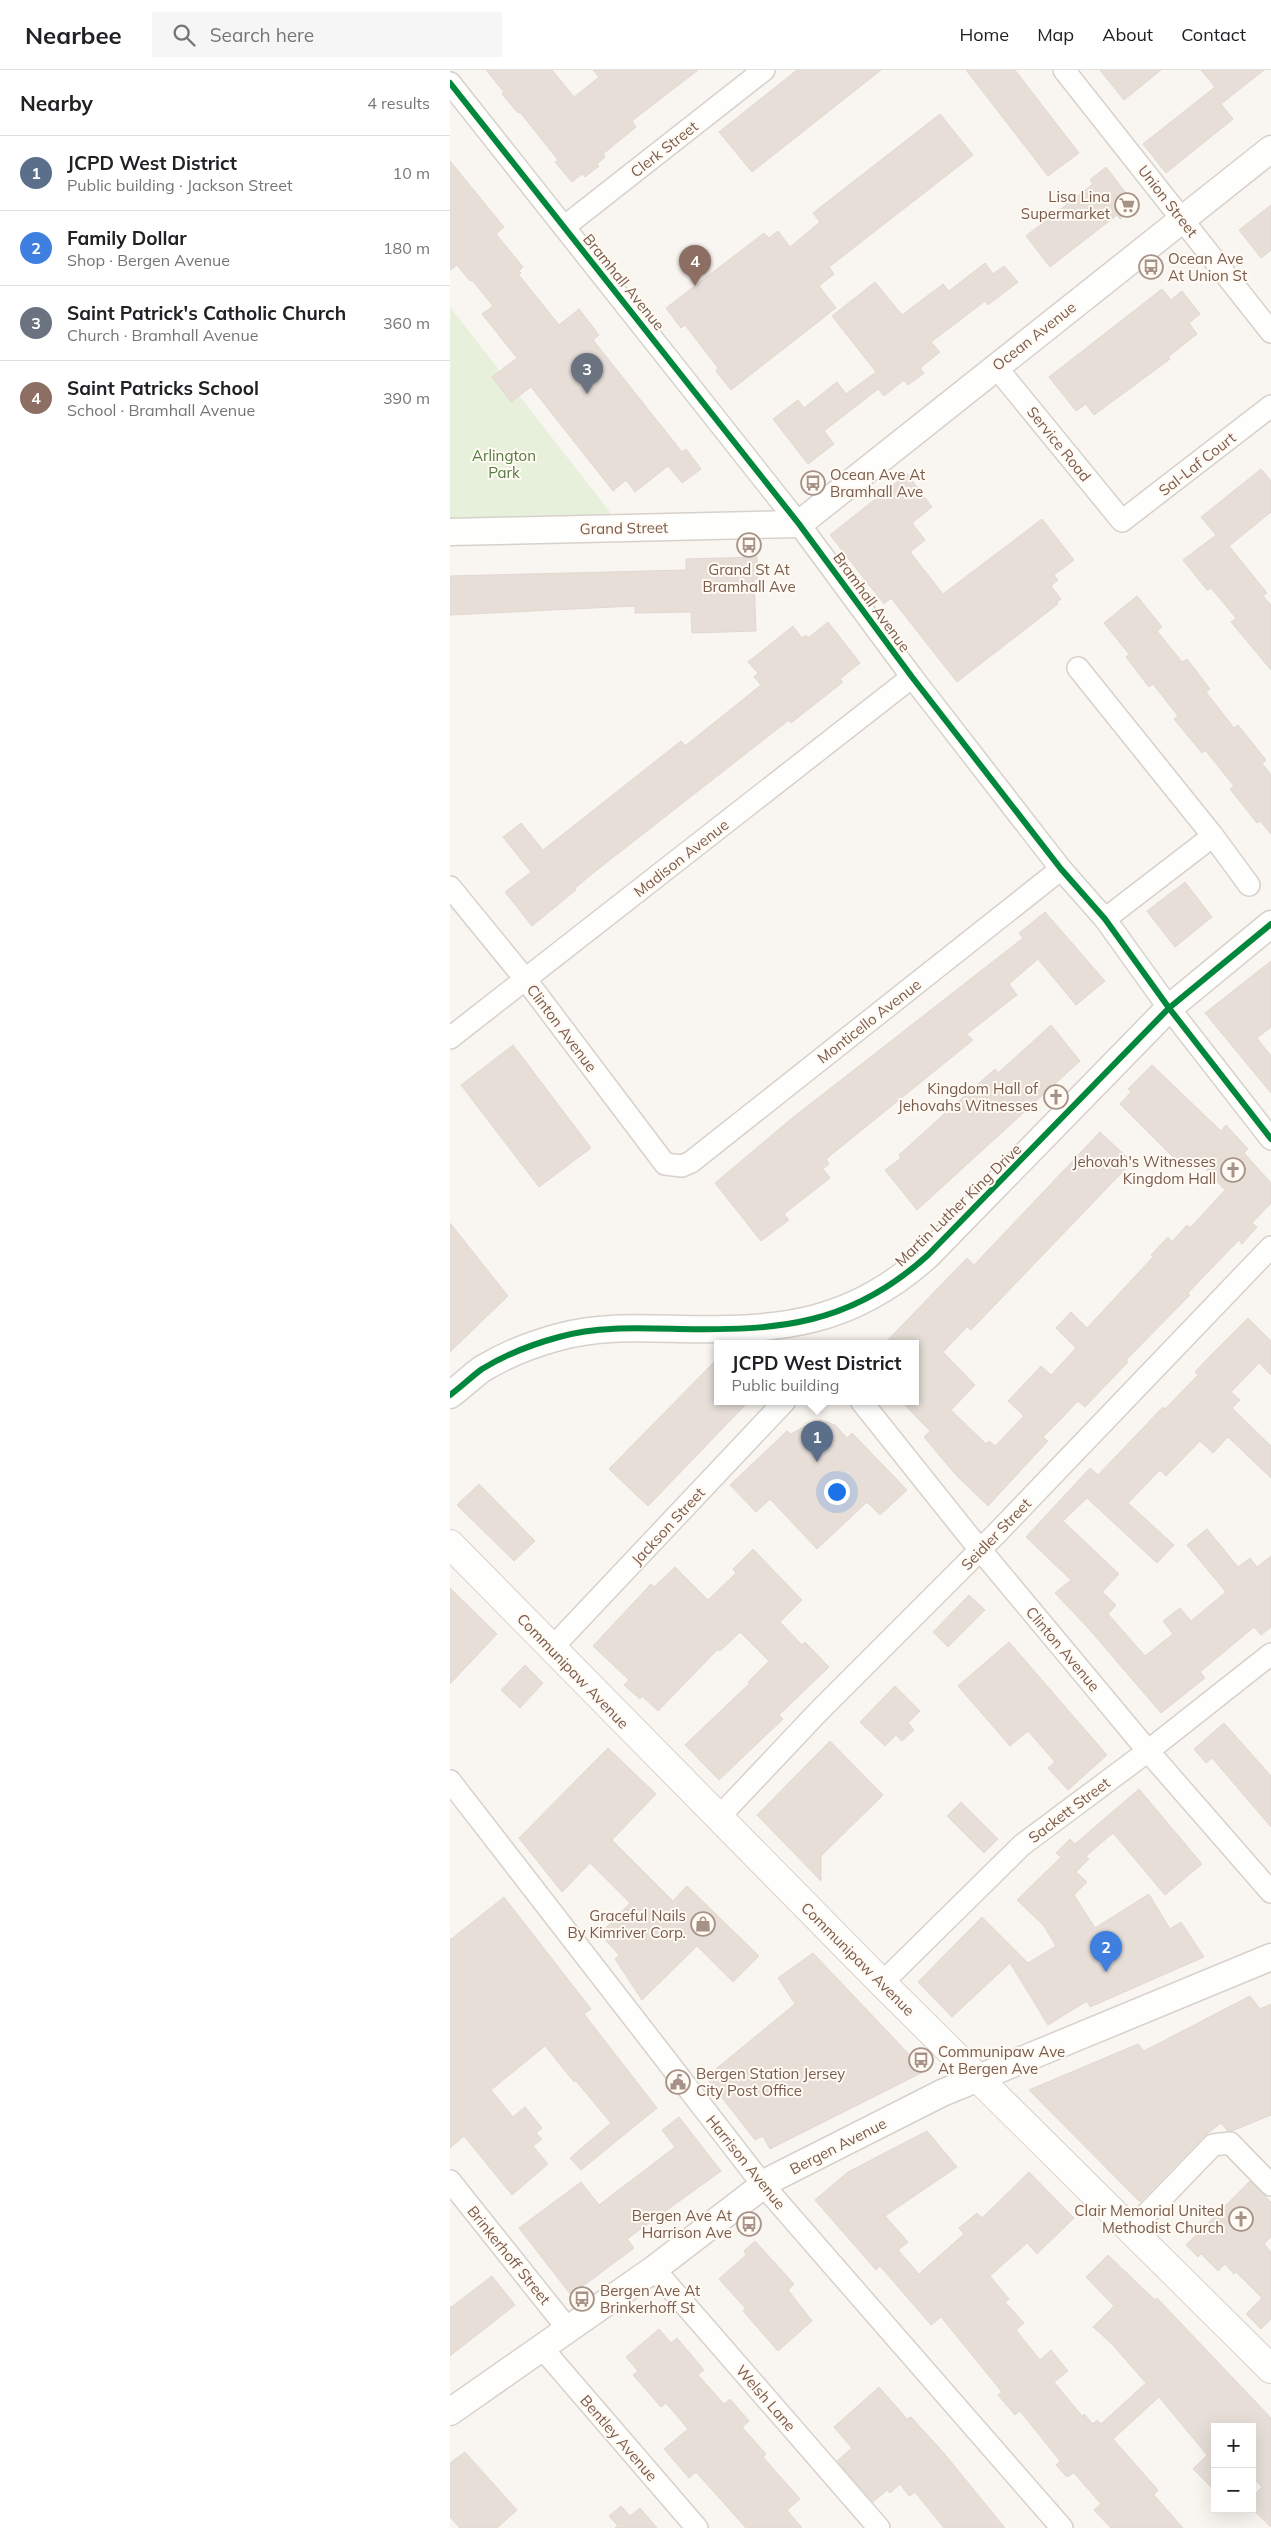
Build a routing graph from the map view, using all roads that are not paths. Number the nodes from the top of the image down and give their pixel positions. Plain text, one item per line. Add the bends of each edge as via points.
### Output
1 (764, 70) edge
2 (1064, 70) edge
3 (450, 83) edge
4 (1271, 149) edge
5 (1183, 218) junction
6 (564, 227) junction
7 (1271, 332) edge
8 (996, 366) junction
9 (1271, 406) edge
10 (1122, 521) joint
11 (799, 524) junction
12 (450, 532) edge
13 (1078, 668) dead end
14 (912, 677) junction
15 (1212, 836) junction
16 (1061, 868) junction
17 (1249, 885) dead end
18 (450, 887) edge
19 (1105, 920) junction
20 (1271, 924) edge
21 (526, 980) junction
22 (1169, 1008) junction
23 (450, 1038) edge
24 (1271, 1139) edge
25 (674, 1166) joint
26 (1271, 1247) edge
27 (450, 1395) edge
28 (781, 1405) edge
29 (864, 1405) edge
30 (450, 1544) edge
31 (980, 1550) junction
32 (551, 1649) junction
33 (1271, 1654) edge
34 (1148, 1751) junction
35 (450, 1781) edge
36 (718, 1818) junction
37 (1271, 1892) edge
38 (1271, 1958) edge
39 (882, 1983) junction
40 (978, 2080) junction
41 (450, 2181) edge
42 (1271, 2185) edge
43 (763, 2186) junction
44 (1132, 2229) junction
45 (654, 2268) junction
46 (568, 2329) junction
47 (542, 2348) junction
48 (1271, 2369) edge
49 (450, 2412) edge
50 (697, 2528) edge
51 (879, 2528) edge
52 (1062, 2528) edge

1 - 6 street, Clerk Street
2 - 5 street, Union Street
3 - 6 street, Bramhall Avenue
4 - 5 street, Ocean Avenue
5 - 7 street, Union Street
5 - 8 street, Ocean Avenue
6 - 11 street, Bramhall Avenue
8 - 10 street, Service Road
8 - 11 street, Ocean Avenue
9 - 10 street, Sal-Laf Court
11 - 12 street, Grand Street
11 - 14 street, Bramhall Avenue
13 - 15 street
14 - 16 street, Bramhall Avenue
14 - 21 street, Madison Avenue
15 - 17 street
15 - 19 street
16 - 19 street, Bramhall Avenue
16 - 25 street, Monticello Avenue via 692,1162
18 - 21 street, Clinton Avenue
19 - 22 street, Bramhall Avenue
20 - 22 street, Martin Luther King Drive
21 - 23 street, Madison Avenue
21 - 25 street, Clinton Avenue via 665,1164
22 - 24 street, Bramhall Avenue
22 - 27 street, Martin Luther King Drive via 928,1255 887,1288 840,1312 801,1323 748,1328 609,1329 560,1336 482,1369
26 - 31 street, Seidler Street
28 - 32 street, Jackson Street
29 - 31 street, Clinton Avenue
30 - 32 main road, Communipaw Avenue
31 - 34 street, Clinton Avenue
31 - 36 street, Seidler Street via 820,1710
32 - 36 main road, Communipaw Avenue
33 - 34 street, Sackett Street
34 - 37 street, Clinton Avenue
34 - 39 street, Sackett Street via 1022,1845
35 - 43 street, Harrison Avenue
36 - 39 main road, Communipaw Avenue
38 - 40 street, Bergen Avenue
39 - 40 main road, Communipaw Avenue
40 - 43 street, Bergen Avenue via 942,2093
40 - 44 main road, Communipaw Avenue
41 - 46 street, Brinkerhoff Street
42 - 44 street via 1230,2143 1213,2145
43 - 45 street, Bergen Avenue
43 - 52 street, Harrison Avenue
44 - 48 main road, Communipaw Avenue
45 - 46 street, Bergen Avenue
45 - 51 street, Welsh Lane
46 - 47 street, Bergen Avenue
47 - 49 street, Bergen Avenue
47 - 50 street, Bentley Avenue

